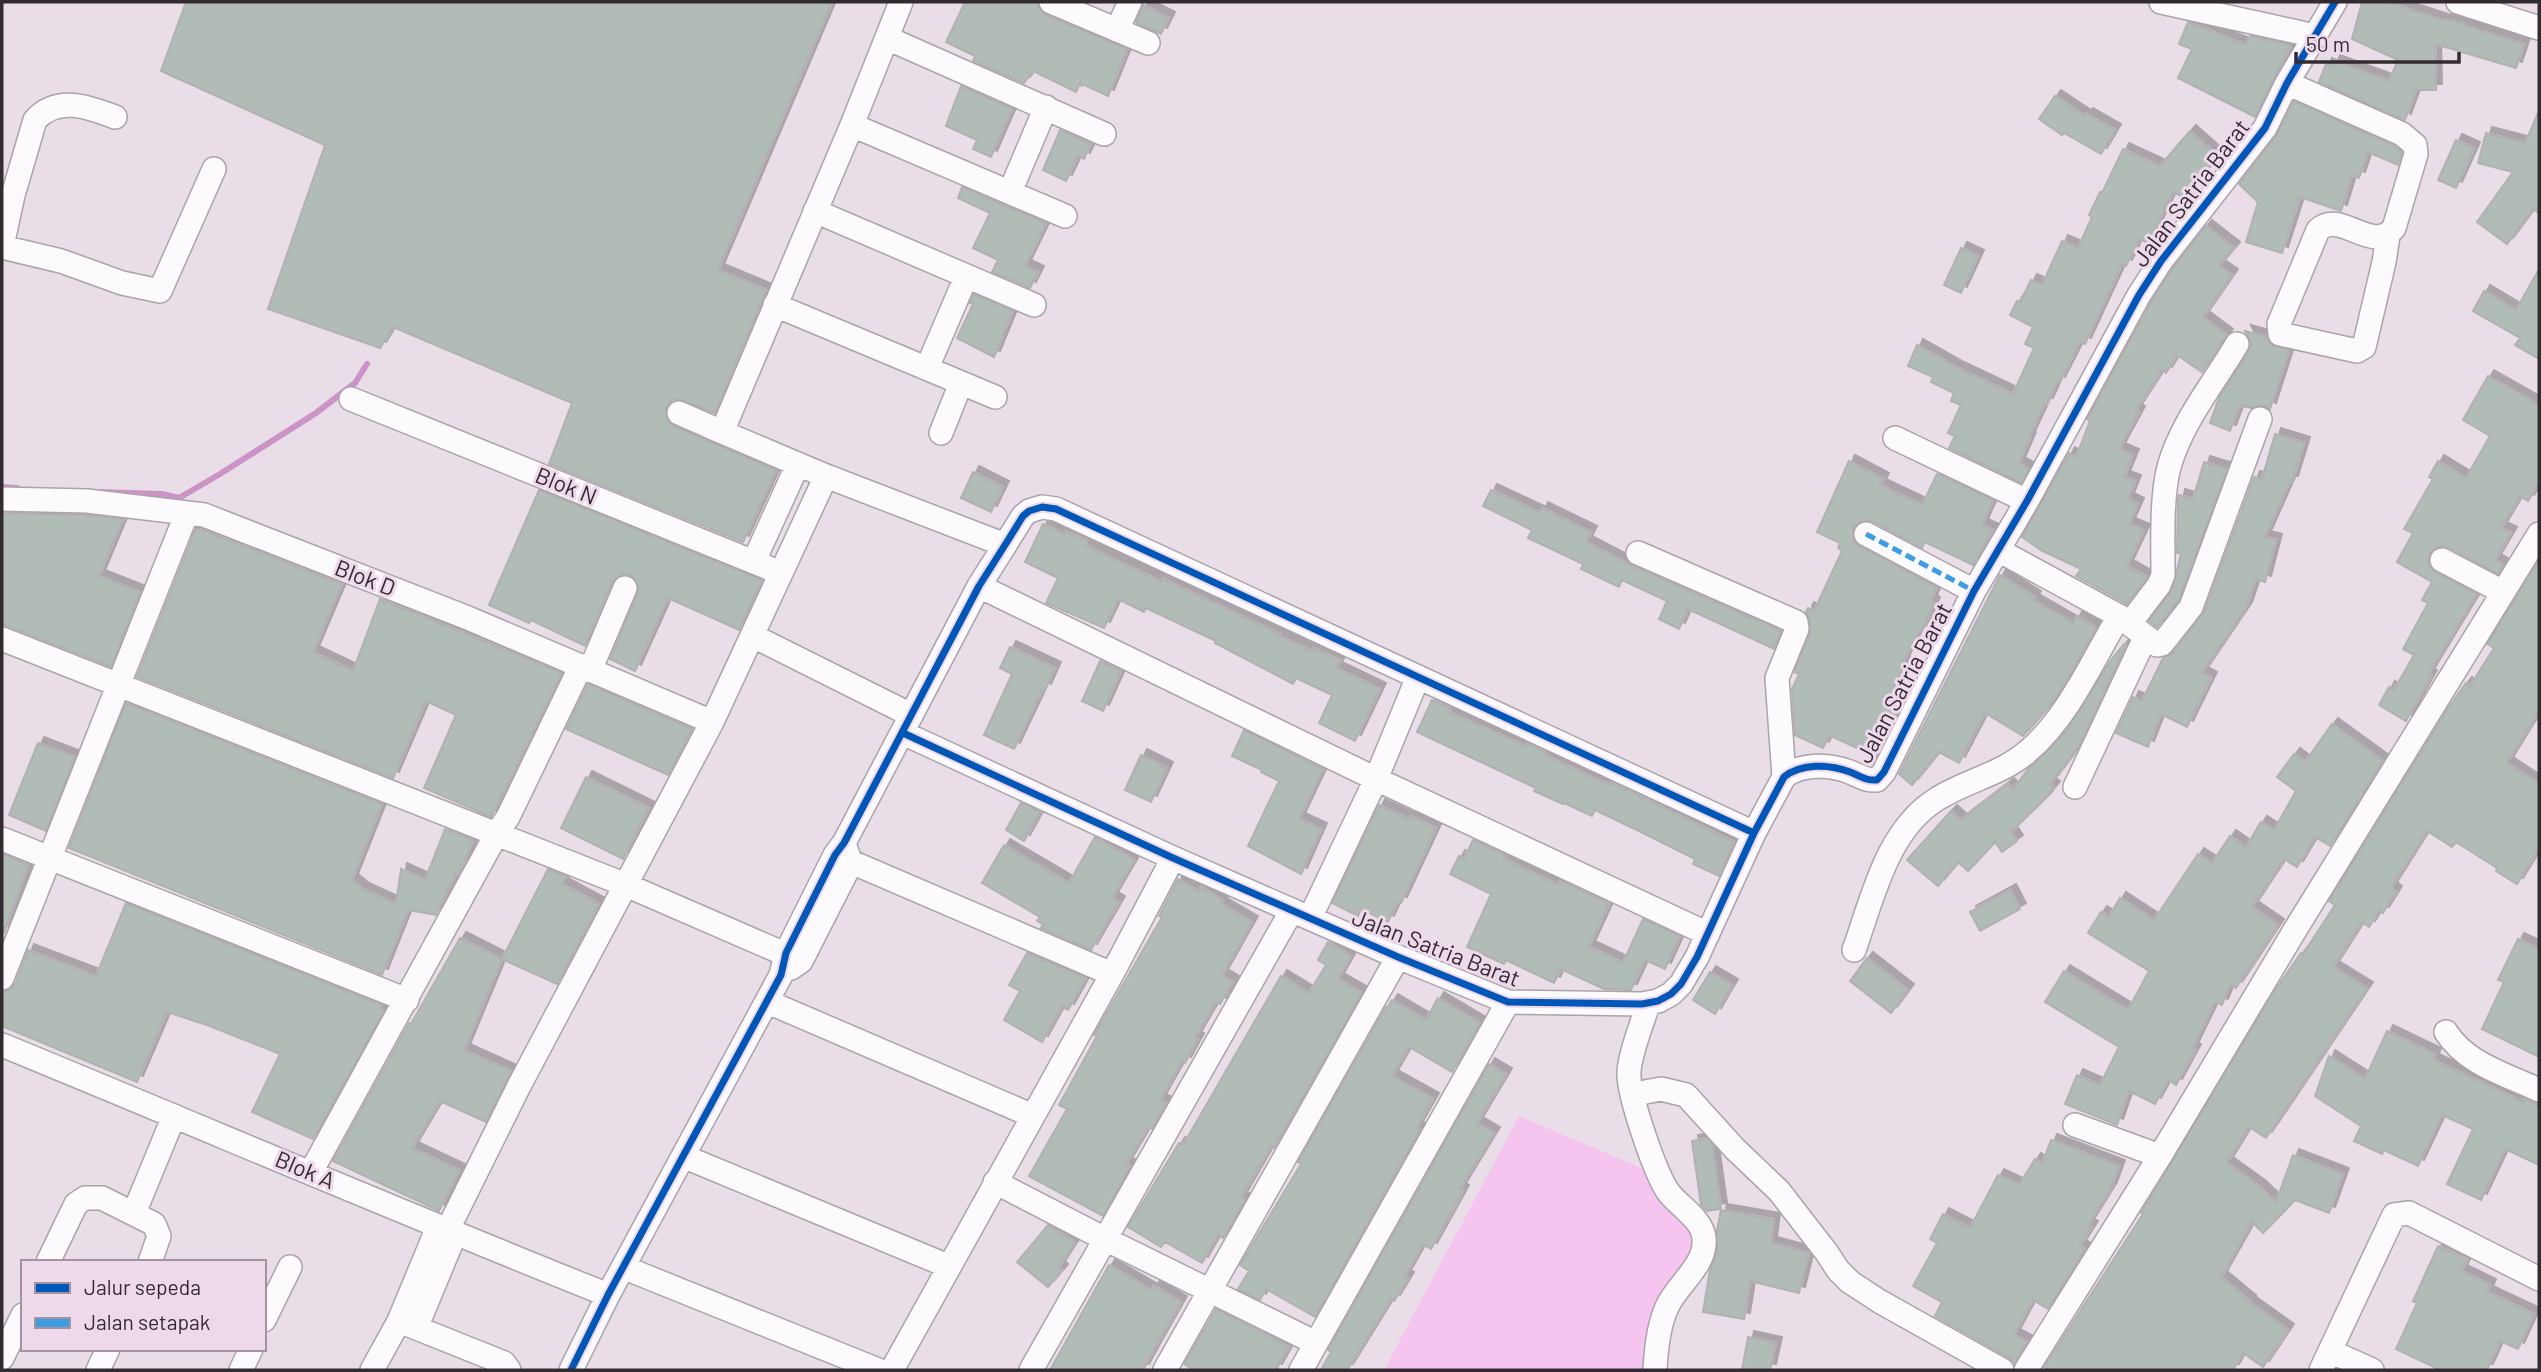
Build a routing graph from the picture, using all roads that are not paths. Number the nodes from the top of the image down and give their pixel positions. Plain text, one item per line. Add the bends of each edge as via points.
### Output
1 (901, 2) edge
2 (1051, 2) edge
3 (1130, 2) edge
4 (2161, 2) edge
5 (2335, 2) edge
6 (2458, 2) edge
7 (2532, 26) edge
8 (1117, 30) junction
9 (2315, 36) junction
10 (887, 38) junction
11 (1148, 44) dead end
12 (2287, 83) junction
13 (1046, 107) junction
14 (114, 117) dead end
15 (852, 125) junction
16 (1104, 134) dead end
17 (214, 169) dead end
18 (1010, 192) junction
19 (815, 211) junction
20 (1065, 216) dead end
21 (2388, 236) junction
22 (2, 247) edge
23 (967, 277) junction
24 (775, 305) junction
25 (1034, 305) dead end
26 (2237, 344) dead end
27 (927, 368) junction
28 (961, 383) junction
29 (995, 397) dead end
30 (351, 399) dead end
31 (679, 413) dead end
32 (2260, 419) dead end
33 (722, 432) junction
34 (941, 433) dead end
35 (1895, 438) dead end
36 (798, 464) junction
37 (825, 476) junction
38 (2, 499) edge
39 (2027, 501) junction
40 (186, 515) junction
41 (1866, 534) dead end
42 (2539, 535) edge
43 (1005, 545) junction
44 (1998, 550) junction
45 (1638, 553) dead end
46 (2442, 560) dead end
47 (754, 561) junction
48 (781, 573) junction
49 (979, 586) junction
50 (625, 587) dead end
51 (1974, 591) junction
52 (2503, 592) junction
53 (2131, 626) junction
54 (753, 636) junction
55 (2, 639) edge
56 (586, 669) junction
57 (1418, 677) junction
58 (117, 685) junction
59 (712, 722) junction
60 (907, 724) junction
61 (1784, 777) junction
62 (1376, 779) junction
63 (2074, 787) dead end
64 (497, 833) junction
65 (1754, 833) junction
66 (2, 839) edge
67 (843, 854) junction
68 (1173, 858) junction
69 (49, 859) junction
70 (626, 885) junction
71 (1301, 914) junction
72 (1708, 934) junction
73 (1854, 950) dead end
74 (1398, 957) junction
75 (789, 963) junction
76 (1112, 974) junction
77 (2, 978) edge
78 (407, 1000) junction
79 (768, 1002) junction
80 (1508, 1002) junction
81 (1645, 1015) junction
82 (2446, 1032) dead end
83 (2, 1045) edge
84 (2539, 1090) edge
85 (1633, 1097) junction
86 (174, 1116) junction
87 (1033, 1116) junction
88 (2076, 1125) dead end
89 (2160, 1156) junction
90 (685, 1157) junction
91 (311, 1172) junction
92 (995, 1182) junction
93 (134, 1213) junction
94 (447, 1231) junction
95 (1105, 1239) junction
96 (49, 1260) edge
97 (151, 1260) edge
98 (948, 1266) junction
99 (290, 1267) dead end
100 (625, 1268) junction
101 (2539, 1279) edge
102 (1211, 1292) junction
103 (608, 1295) junction
104 (266, 1316) edge
105 (21, 1319) edge
106 (408, 1325) junction
107 (1316, 1343) junction
108 (107, 1351) edge
109 (250, 1351) edge
110 (2, 1358) edge
111 (2325, 1361) edge
112 (98, 1370) edge
113 (241, 1370) edge
114 (372, 1370) edge
115 (509, 1370) edge
116 (571, 1370) edge
117 (878, 1370) edge
118 (892, 1370) edge
119 (1031, 1370) edge
120 (1166, 1370) edge
121 (1301, 1370) edge
122 (1655, 1370) edge
123 (2002, 1370) edge
124 (2026, 1370) edge
125 (2372, 1370) edge

1 - 10 street
2 - 8 street
3 - 8 street
4 - 9 street
5 - 9 street, Jalan Satria Barat
6 - 7 street
8 - 11 street
9 - 12 street, Jalan Satria Barat
10 - 13 street
10 - 15 street
12 - 21 street via 2395,130 2415,145 2414,168
12 - 39 street, Jalan Satria Barat via 2265,128 2139,295
13 - 16 street
13 - 18 street
14 - 22 street via 71,104 35,120
15 - 18 street
15 - 19 street
17 - 22 street via 160,292
18 - 20 street
19 - 23 street
19 - 24 street
21 - 21 street via 2376,238 2337,225 2320,228 2279,324 2280,334 2357,351 2364,348
23 - 25 street
23 - 27 street
24 - 27 street
24 - 33 street
26 - 53 street via 2169,467 2163,575
27 - 28 street
28 - 29 street
28 - 34 street
30 - 47 street, Blok N
31 - 33 street
32 - 53 street via 2191,607 2162,644
33 - 36 street
35 - 39 street
36 - 37 street
36 - 47 street
37 - 43 street
37 - 48 street
38 - 40 street, Blok D via 87,501
39 - 44 street, Jalan Satria Barat
40 - 56 street, Blok D via 205,515
40 - 58 street
41 - 51 street
42 - 52 street
43 - 49 street
43 - 57 street via 1029,511 1056,509
44 - 51 street, Jalan Satria Barat
44 - 53 street
45 - 61 street via 1796,622 1777,678
46 - 52 street
47 - 48 street, Blok N
48 - 54 street
49 - 60 street
49 - 62 street
50 - 56 street via 594,661
51 - 61 street, Jalan Satria Barat via 1880,778 1868,780 1818,766
52 - 89 street
53 - 63 street
53 - 73 street via 2036,744 2019,759 1937,799 1904,830 1882,870
54 - 59 street
54 - 60 street, Jalan Satria Barat
55 - 58 street
56 - 59 street, Blok D
56 - 64 street via 577,674
57 - 62 street
57 - 65 street
58 - 64 street
58 - 69 street
59 - 70 street
60 - 67 street
60 - 68 street, Jalan Satria Barat
61 - 65 street
62 - 71 street
62 - 72 street
64 - 70 street
64 - 78 street
65 - 72 street
66 - 69 street
67 - 75 street
67 - 76 street
68 - 71 street, Jalan Satria Barat
68 - 76 street
69 - 77 street
69 - 78 street
70 - 75 street
70 - 94 street
71 - 74 street, Jalan Satria Barat
71 - 95 street
72 - 81 street via 1682,984
74 - 80 street, Jalan Satria Barat
74 - 102 street
75 - 79 street
76 - 87 street
78 - 91 street
79 - 87 street
79 - 90 street
80 - 81 street, Jalan Satria Barat
80 - 107 street
81 - 85 street via 1629,1072
82 - 84 street via 2467,1056
83 - 86 street, Blok A
85 - 122 street via 1667,1190 1697,1221 1704,1240 1702,1257 1667,1308
85 - 123 street via 1661,1089 1686,1095 1779,1191 1850,1282
86 - 91 street, Blok A
86 - 93 street
87 - 92 street
88 - 89 street
89 - 124 street
90 - 98 street
90 - 100 street
91 - 94 street, Blok A
92 - 95 street
92 - 98 street
93 - 96 street via 102,1198 85,1198 76,1204
93 - 97 street via 154,1224 159,1236
94 - 103 street, Blok A
94 - 106 street
95 - 102 street
95 - 119 street
98 - 118 street
99 - 104 street
100 - 103 street
100 - 117 street
101 - 111 street via 2409,1213 2394,1214
102 - 107 street
102 - 120 street
103 - 116 street
105 - 110 street
106 - 114 street
106 - 115 street via 504,1363
107 - 121 street
108 - 112 street
109 - 113 street
111 - 125 street

